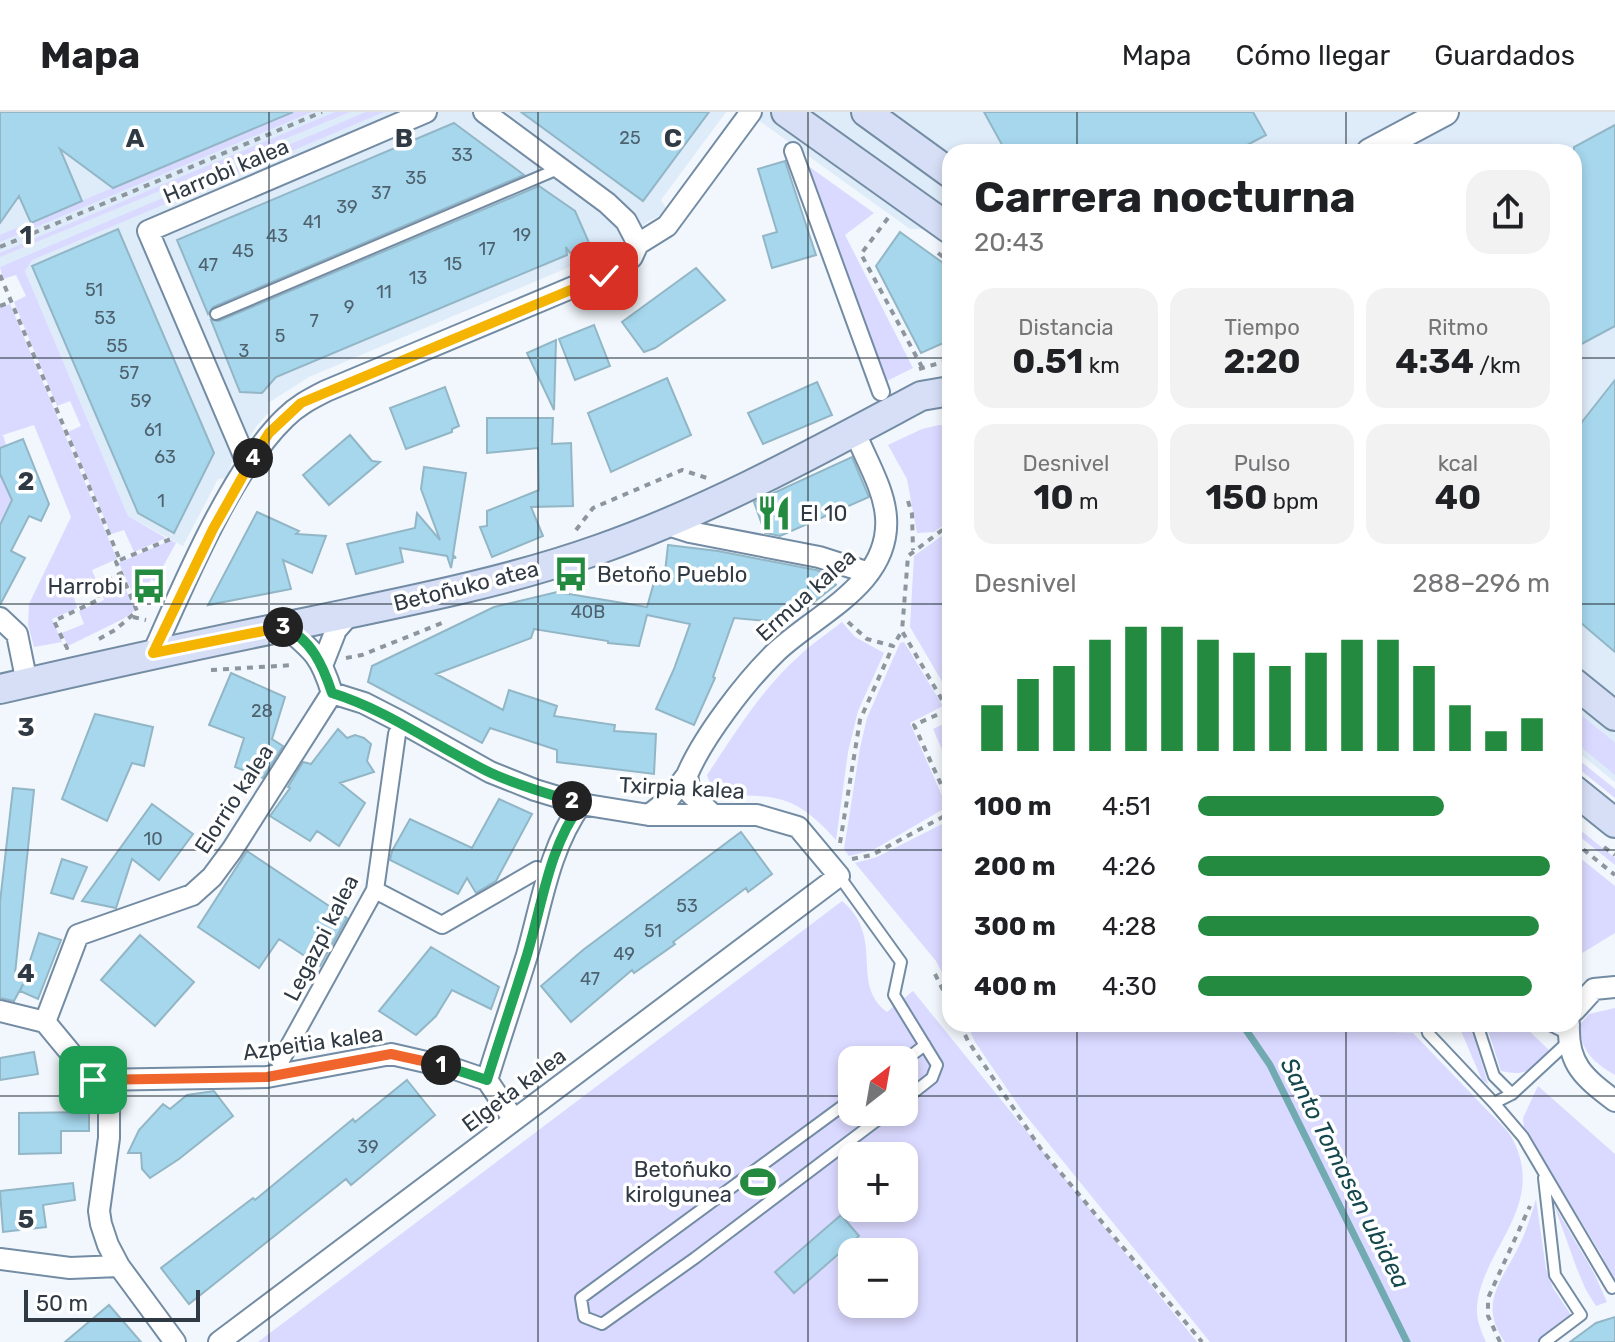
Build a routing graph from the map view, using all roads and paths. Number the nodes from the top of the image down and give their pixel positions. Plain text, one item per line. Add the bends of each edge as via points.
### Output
1 (322, 112) edge
2 (426, 112) edge
3 (484, 112) edge
4 (751, 112) edge
5 (786, 112) edge
6 (866, 112) edge
7 (1430, 115) edge
8 (1383, 144) edge
9 (793, 151) dead end
10 (942, 167) edge
11 (560, 168) junction
12 (888, 218) dead end
13 (942, 223) edge
14 (638, 244) junction
15 (0, 247) edge
16 (0, 275) edge
17 (11, 302) junction
18 (0, 306) edge
19 (216, 314) dead end
20 (922, 367) dead end
21 (881, 392) dead end
22 (942, 392) edge
23 (855, 432) junction
24 (248, 465) junction
25 (717, 481) dead end
26 (665, 524) junction
27 (942, 530) edge
28 (173, 538) dead end
29 (568, 541) dead end
30 (120, 560) junction
31 (121, 573) junction
32 (869, 573) junction
33 (350, 614) junction
34 (0, 618) edge
35 (843, 618) dead end
36 (285, 627) junction
37 (902, 631) junction
38 (96, 641) dead end
39 (893, 646) junction
40 (153, 653) junction
41 (22, 654) junction
42 (323, 663) junction
43 (13, 686) edge
44 (1582, 689) edge
45 (332, 693) junction
46 (942, 698) edge
47 (942, 713) edge
48 (1615, 716) edge
49 (397, 734) dead end
50 (687, 775) junction
51 (942, 786) edge
52 (1582, 796) edge
53 (581, 804) junction
54 (712, 814) junction
55 (649, 815) junction
56 (942, 817) edge
57 (1615, 823) edge
58 (1582, 848) edge
59 (839, 852) dead end
60 (842, 868) junction
61 (537, 870) dead end
62 (1615, 875) edge
63 (375, 890) junction
64 (935, 974) dead end
65 (1615, 987) edge
66 (942, 988) edge
67 (1582, 1002) edge
68 (0, 1011) edge
69 (45, 1022) junction
70 (964, 1032) edge
71 (1428, 1032) edge
72 (1480, 1032) edge
73 (1568, 1033) edge
74 (925, 1045) junction
75 (918, 1050) edge
76 (280, 1062) dead end
77 (93, 1080) junction
78 (487, 1080) junction
79 (918, 1089) edge
80 (1512, 1094) junction
81 (1615, 1101) edge
82 (1494, 1103) junction
83 (838, 1109) edge
84 (514, 1120) junction
85 (869, 1126) edge
86 (1544, 1172) junction
87 (1531, 1201) dead end
88 (0, 1259) edge
89 (119, 1266) junction
90 (1612, 1288) dead end
91 (175, 1342) edge
92 (219, 1342) edge
93 (1202, 1342) edge
94 (1500, 1342) edge
95 (1545, 1342) edge

1 - 15 path
2 - 24 street, Harrobi kalea via 148,231
3 - 11 street
4 - 14 street via 667,226
5 - 13 main road
6 - 10 main road
7 - 8 street
9 - 21 street
11 - 14 street via 626,221
11 - 19 lane
12 - 20 path via 861,254
14 - 24 street via 632,257 604,276 301,403 269,433
16 - 17 path
17 - 18 path
17 - 30 path
22 - 23 main road, Betoñuko atea via 921,396
23 - 26 main road, Betoñuko atea
23 - 32 street, Ermua kalea via 886,518 883,549
24 - 40 street
25 - 29 path via 682,470 593,508
26 - 32 street
26 - 33 main road, Betoñuko atea via 564,561
27 - 37 path via 908,556
28 - 30 path
30 - 31 path via 116,562
31 - 38 path via 137,611
31 - 41 path via 96,586 100,599 54,621 67,648
32 - 50 street, Ermua kalea via 761,668
33 - 36 main road, Betoñuko atea
33 - 42 street via 336,630
34 - 41 street via 17,634
35 - 39 path via 867,639
36 - 40 main road, Betoñuko atea
36 - 42 street
37 - 39 path
37 - 46 path
39 - 59 path via 860,720
40 - 43 main road, Betoñuko atea
41 - 43 street
42 - 45 street
44 - 48 main road
45 - 53 street, Txirpia kalea via 364,703 490,772
45 - 69 street, Elorrio kalea via 212,877 192,895 78,935
47 - 51 path via 914,725
49 - 63 street, Legazpi kalea
50 - 54 street via 690,793
50 - 55 street, Ermua kalea
52 - 57 main road
53 - 55 street, Txirpia kalea
53 - 78 street via 555,850
54 - 55 street, Txirpia kalea
54 - 60 street, Txirpia kalea via 757,815 798,827
56 - 60 path
58 - 62 path
60 - 74 lane via 901,962 894,995
60 - 84 street, Elgeta kalea
61 - 63 street via 442,925
63 - 76 street, Legazpi kalea
64 - 66 path
65 - 67 street via 1594,989
68 - 69 street
69 - 77 street
70 - 93 path via 1041,1149
71 - 82 lane
72 - 80 lane via 1494,1076
73 - 80 lane
73 - 81 street via 1578,1070
74 - 75 lane
74 - 79 lane via 937,1065 932,1078
77 - 78 street, Azpeitia kalea via 267,1077 391,1054
77 - 89 street via 109,1110 99,1211
78 - 84 street
80 - 82 lane
82 - 86 lane
83 - 85 lane via 581,1298 584,1317 602,1324
84 - 92 street, Elgeta kalea
86 - 90 lane
86 - 95 lane via 1555,1275 1581,1315
87 - 94 path via 1488,1298 1488,1316
88 - 89 street via 70,1268
89 - 91 street

